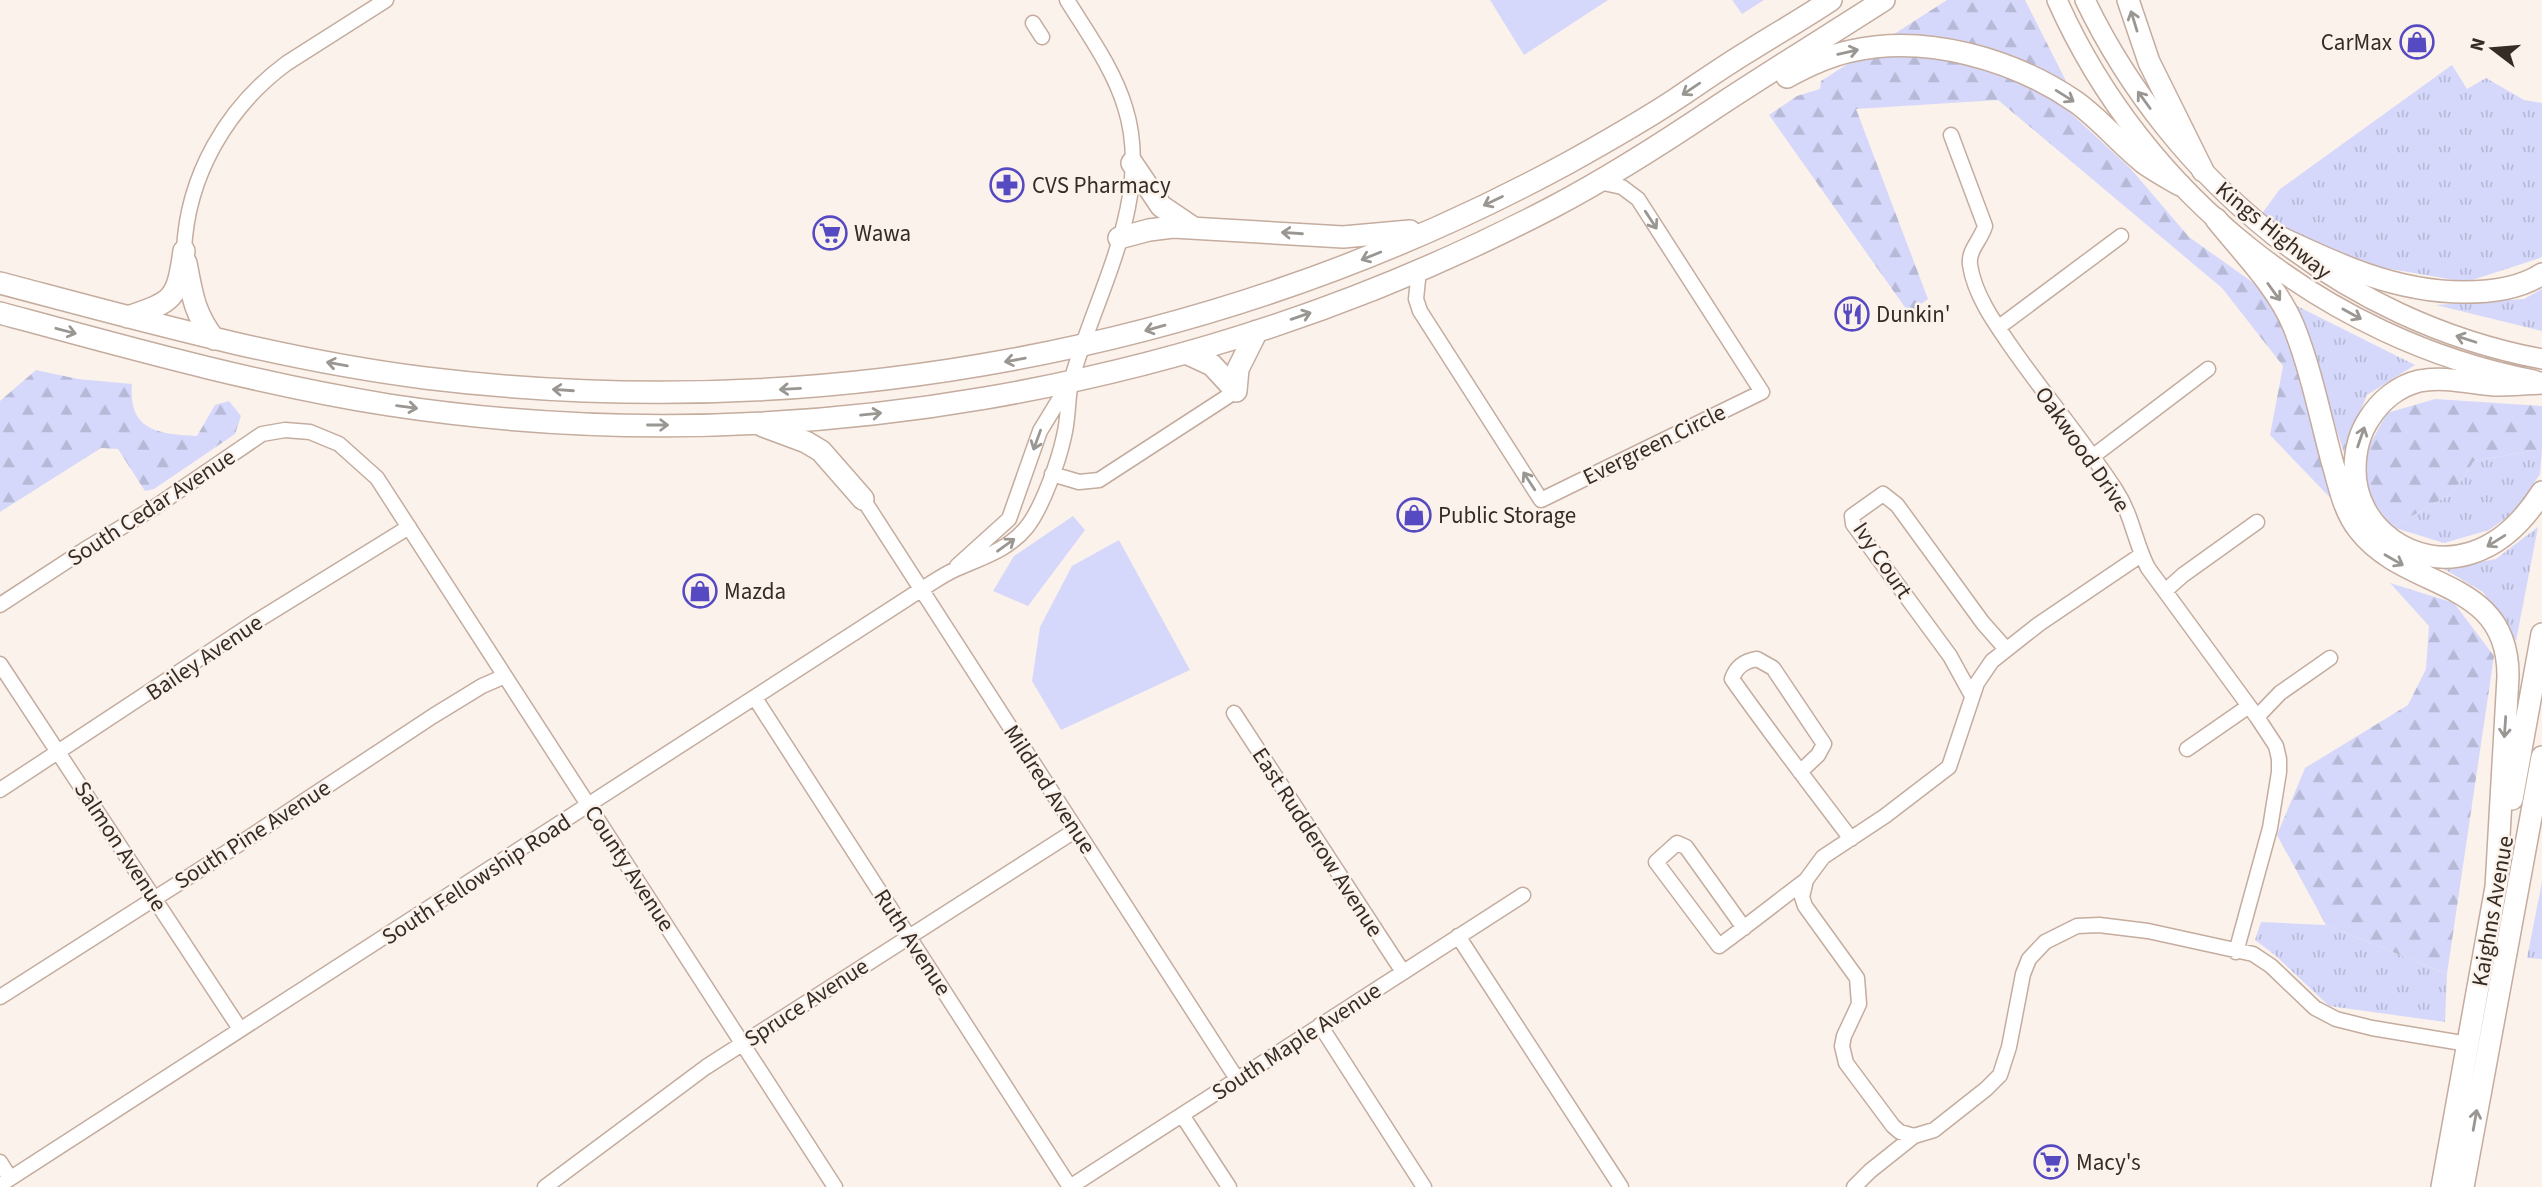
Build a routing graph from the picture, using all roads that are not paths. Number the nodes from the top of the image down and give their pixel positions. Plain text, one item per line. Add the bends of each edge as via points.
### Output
1 (386, 0) edge
2 (1067, 0) edge
3 (1808, 0) edge
4 (1831, 0) edge
5 (1884, 0) edge
6 (2057, 0) edge
7 (2085, 0) edge
8 (2128, 0) edge
9 (1033, 23) dead end
10 (1042, 37) dead end
11 (1748, 51) junction
12 (1677, 135) junction
13 (1951, 135) dead end
14 (1132, 163) junction
15 (2203, 172) junction
16 (1599, 182) junction
17 (2180, 185) junction
18 (2216, 219) junction
19 (1192, 227) junction
20 (1433, 229) junction
21 (2275, 235) junction
22 (2121, 236) dead end
23 (1119, 238) junction
24 (184, 251) junction
25 (1419, 270) junction
26 (2542, 274) edge
27 (0, 283) edge
28 (0, 313) edge
29 (128, 317) junction
30 (1998, 327) junction
31 (1257, 331) junction
32 (214, 339) junction
33 (1082, 346) junction
34 (1186, 353) junction
35 (2542, 359) edge
36 (2208, 369) dead end
37 (1071, 381) junction
38 (2542, 382) edge
39 (1237, 391) junction
40 (754, 423) junction
41 (310, 432) joint
42 (2092, 457) junction
43 (1052, 474) junction
44 (2542, 492) edge
45 (863, 499) joint
46 (2257, 522) dead end
47 (409, 527) junction
48 (2141, 555) junction
49 (951, 572) junction
50 (922, 589) junction
51 (2165, 591) junction
52 (0, 605) edge
53 (2542, 634) edge
54 (2006, 649) junction
55 (2330, 658) dead end
56 (0, 664) edge
57 (505, 676) junction
58 (1972, 696) junction
59 (755, 698) junction
60 (2253, 711) junction
61 (1234, 713) dead end
62 (2187, 749) dead end
63 (59, 751) junction
64 (2542, 757) edge
65 (1800, 772) junction
66 (0, 790) edge
67 (2542, 799) edge
68 (590, 805) junction
69 (1076, 830) junction
70 (2529, 831) junction
71 (1850, 839) junction
72 (1806, 880) junction
73 (2496, 888) junction
74 (1523, 895) dead end
75 (154, 897) junction
76 (1744, 928) junction
77 (909, 935) junction
78 (1458, 936) junction
79 (2236, 951) junction
80 (1403, 972) junction
81 (0, 997) edge
82 (1320, 1026) junction
83 (240, 1029) junction
84 (742, 1043) junction
85 (2468, 1044) junction
86 (1237, 1079) junction
87 (1182, 1115) junction
88 (1914, 1136) junction
89 (0, 1162) edge
90 (5, 1182) edge
91 (545, 1187) edge
92 (835, 1187) edge
93 (1070, 1187) edge
94 (1228, 1187) edge
95 (1424, 1187) edge
96 (1621, 1187) edge
97 (1854, 1187) edge
98 (2442, 1187) edge
99 (2463, 1187) edge

1 - 24 street via 272,74 238,110 215,143 199,179 187,217
2 - 14 street via 1122,97
3 - 11 highway
4 - 11 highway
5 - 12 highway
6 - 17 main road via 2114,103
15 -> 7 main road, Kings Highway via 2137,91
15 -> 8 highway via 2148,62
9 - 10 street
11 -> 20 highway via 1566,164
12 - 16 highway
12 -> 17 highway via 1717,120 1782,79 1823,60 1869,48 1914,47 1986,60 2044,83 2090,113 2144,162
13 - 30 street, Oakwood Drive via 1985,226 1972,250 1970,265
14 - 19 highway via 1161,206
14 - 23 street
15 - 21 main road, Kings Highway
16 - 25 highway
16 -> 25 street, Evergreen Circle via 1622,187 1638,199 1762,392 1541,500 1420,311 1416,299
17 - 18 main road
18 -> 38 main road via 2300,284 2370,324 2443,355
18 -> 73 highway via 2288,314 2345,506 2358,530 2393,561 2474,601 2500,632 2508,665
20 -> 19 highway via 1343,237
19 - 23 highway via 1156,228
20 -> 33 highway via 1279,290
21 - 26 highway via 2349,269 2411,288 2498,290
35 -> 21 main road, Kings Highway via 2413,320 2322,272
22 - 30 street
23 - 33 street
24 - 29 highway via 173,295
24 - 32 highway via 193,305
31 -> 25 highway
27 - 29 highway
28 -> 40 highway via 237,376 394,405 578,423
29 - 32 highway
30 - 42 street, Oakwood Drive
31 - 34 highway
31 - 39 highway via 1237,369
33 -> 32 highway via 856,383 633,393 422,377
33 - 37 street
34 - 37 highway
34 - 39 highway via 1212,365
36 - 42 street
40 -> 37 highway via 873,414
37 - 43 street, South Fellowship Road via 1065,436
37 -> 49 street, South Fellowship Road via 1040,431 1009,519
44 -> 38 highway via 2522,520 2497,541 2471,553 2444,557 2404,548 2384,534 2367,515 2355,477 2356,451 2366,423 2383,401 2407,386 2443,380 2494,385
39 - 43 street via 1099,480 1079,482
40 - 45 highway via 821,451
41 - 47 street, County Avenue via 339,444 377,478
41 - 52 street, South Cedar Avenue via 285,430 262,435
42 - 48 street, Oakwood Drive via 2132,519
49 -> 43 street, South Fellowship Road via 996,553 1024,531
45 - 50 street, Mildred Avenue
46 - 51 street
47 - 57 street, County Avenue
47 - 63 street, Bailey Avenue
48 - 51 street, Oakwood Drive
48 - 54 street
49 - 50 street, South Fellowship Road
50 - 59 street, South Fellowship Road
50 - 69 street, Mildred Avenue
51 - 60 street, Oakwood Drive
53 - 73 highway, Kaighns Avenue
54 - 58 street via 1984,671
54 - 58 street, Ivy Court via 1897,505 1883,494 1852,516 1853,524 1950,656
55 - 60 street
56 - 63 street, Salmon Avenue
57 - 68 street, County Avenue
57 - 75 street, South Pine Avenue via 433,716
58 - 71 street via 1949,767
59 - 68 street, South Fellowship Road
59 - 77 street, Ruth Avenue
60 - 62 street
60 - 79 street, Oakwood Drive via 2276,746 2279,772 2270,828
61 - 80 street, East Rudderow Avenue
63 - 66 street, Bailey Avenue
63 - 75 street, Salmon Avenue
64 - 70 highway, Kaighns Avenue
65 - 65 street via 1732,679 1734,670 1747,661 1757,659 1773,668 1824,744
65 - 71 street
67 - 70 highway
68 - 83 street, South Fellowship Road
68 - 84 street, County Avenue
69 - 77 street, Spruce Avenue
69 - 86 street, Mildred Avenue
99 -> 70 highway, Kaighns Avenue
71 - 72 street via 1823,857
72 - 76 street
72 - 88 street via 1805,906 1859,986 1858,1004 1843,1036 1846,1063 1893,1126
73 - 85 highway, Kaighns Avenue
74 - 78 street, South Maple Avenue
75 - 81 street, South Pine Avenue
75 - 83 street, Salmon Avenue
76 - 76 street via 1686,847 1677,843 1656,862 1719,946
77 - 84 street, Spruce Avenue
77 - 93 street, Ruth Avenue
78 - 80 street, South Maple Avenue
78 - 96 street
79 - 85 street via 2261,958 2315,1008 2336,1019
79 - 88 street via 2099,925 2077,926 2052,937 2033,952 2026,966 2000,1075 1934,1130
80 - 82 street, South Maple Avenue
82 - 86 street, South Maple Avenue
82 - 95 street
83 - 90 street, South Fellowship Road
84 - 91 street, Spruce Avenue
84 - 92 street, County Avenue
85 - 98 highway, Kaighns Avenue
86 - 87 street, South Maple Avenue
87 - 93 street, South Maple Avenue
87 - 94 street
88 - 97 street
89 - 90 street

